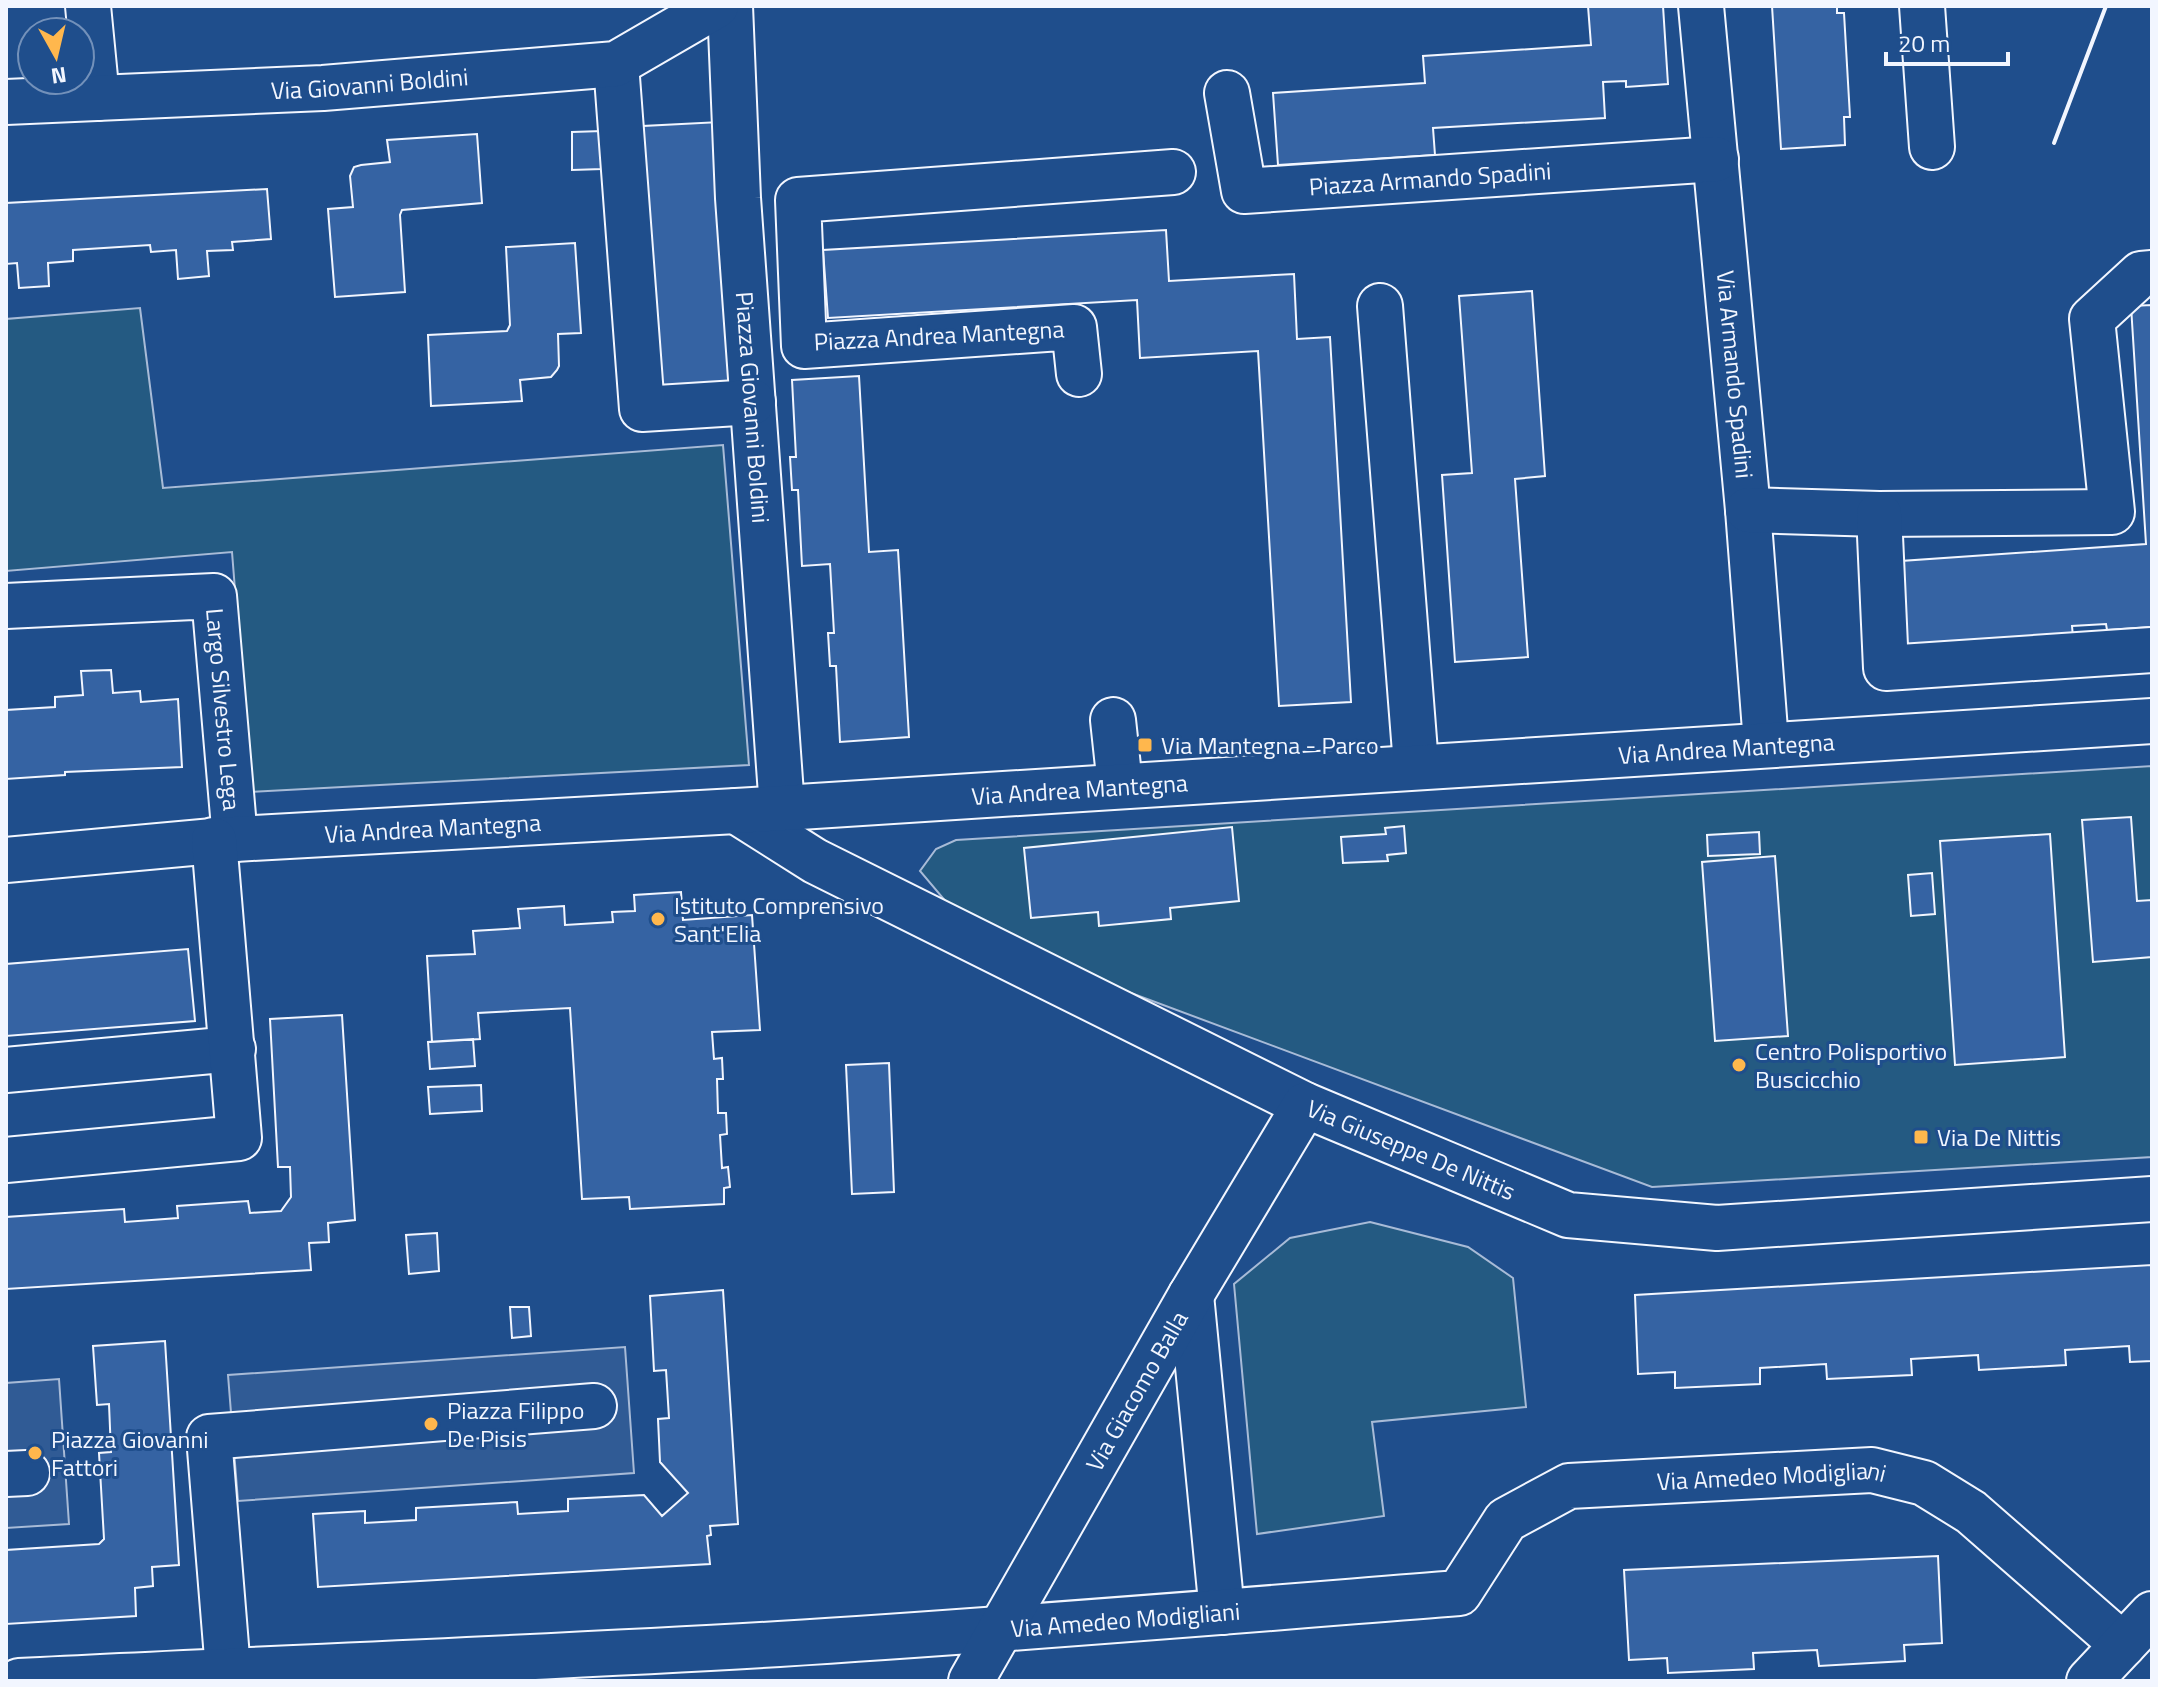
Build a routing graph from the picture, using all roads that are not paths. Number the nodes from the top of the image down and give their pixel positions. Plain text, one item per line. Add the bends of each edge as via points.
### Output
1 (88, 6) edge
2 (716, 6) edge
3 (730, 6) edge
4 (1701, 6) edge
5 (1922, 6) edge
6 (616, 64) junction
7 (1227, 93) dead end
8 (97, 98) junction
9 (6, 102) edge
10 (1932, 147) dead end
11 (1716, 159) junction
12 (1173, 172) dead end
13 (2152, 273) edge
14 (1380, 306) dead end
15 (1079, 374) dead end
16 (753, 402) junction
17 (1748, 510) junction
18 (1879, 514) junction
19 (6, 606) edge
20 (2152, 650) edge
21 (1113, 720) dead end
22 (2152, 721) edge
23 (1766, 743) junction
24 (1416, 765) junction
25 (1120, 785) junction
26 (782, 808) junction
27 (736, 811) junction
28 (225, 840) junction
29 (6, 860) edge
30 (233, 1049) junction
31 (6, 1070) edge
32 (1305, 1105) junction
33 (6, 1160) edge
34 (2152, 1199) edge
35 (1191, 1295) junction
36 (594, 1406) dead end
37 (1222, 1612) junction
38 (2152, 1614) edge
39 (999, 1630) junction
40 (2123, 1645) junction
41 (228, 1670) junction
42 (522, 1670) edge
43 (19, 1681) edge
44 (971, 1681) edge
45 (2089, 1681) edge

1 - 8 street
2 - 6 street, Via Giovanni Boldini
3 - 16 street, Piazza Giovanni Boldini
4 - 11 street, Via Armando Spadini
5 - 10 street
6 - 8 street, Via Giovanni Boldini via 323,88
6 - 16 street via 642,409
7 - 11 street, Piazza Armando Spadini via 1244,191
8 - 9 street, Via Giovanni Boldini
11 - 17 street, Via Armando Spadini
12 - 15 street, Piazza Andrea Mantegna via 798,200 804,346 1074,327
13 - 18 street via 2141,274 2092,319 2112,512
14 - 24 street
16 - 26 street, Piazza Giovanni Boldini
17 - 18 street
17 - 23 street, Via Armando Spadini
18 - 20 street via 1886,668
19 - 28 street, Largo Silvestro Lega via 214,596
21 - 25 street
22 - 23 street, Via Andrea Mantegna
23 - 24 street, Via Andrea Mantegna
24 - 25 street, Via Andrea Mantegna
25 - 26 street, Via Andrea Mantegna
26 - 27 street, Via Andrea Mantegna
27 - 28 street, Via Andrea Mantegna
27 - 32 street, Via Giuseppe De Nittis via 815,861
28 - 29 street, Via Andrea Mantegna
28 - 30 street
30 - 31 street
30 - 33 street via 239,1138
32 - 34 street, Via Giuseppe De Nittis via 1568,1215 1717,1228
32 - 35 street, Via Giacomo Balla
35 - 37 street
35 - 39 street, Via Giacomo Balla
36 - 41 street via 209,1437
37 - 39 street, Via Amedeo Modigliani
37 - 40 street, Via Amedeo Modigliani via 1459,1593 1506,1520 1569,1486 1872,1470 1924,1483 1971,1512
38 - 40 street
39 - 42 street, Via Amedeo Modigliani
39 - 44 street, Via Giacomo Balla
40 - 45 street
41 - 42 street, Via Amedeo Modigliani
41 - 43 street, Via Amedeo Modigliani

